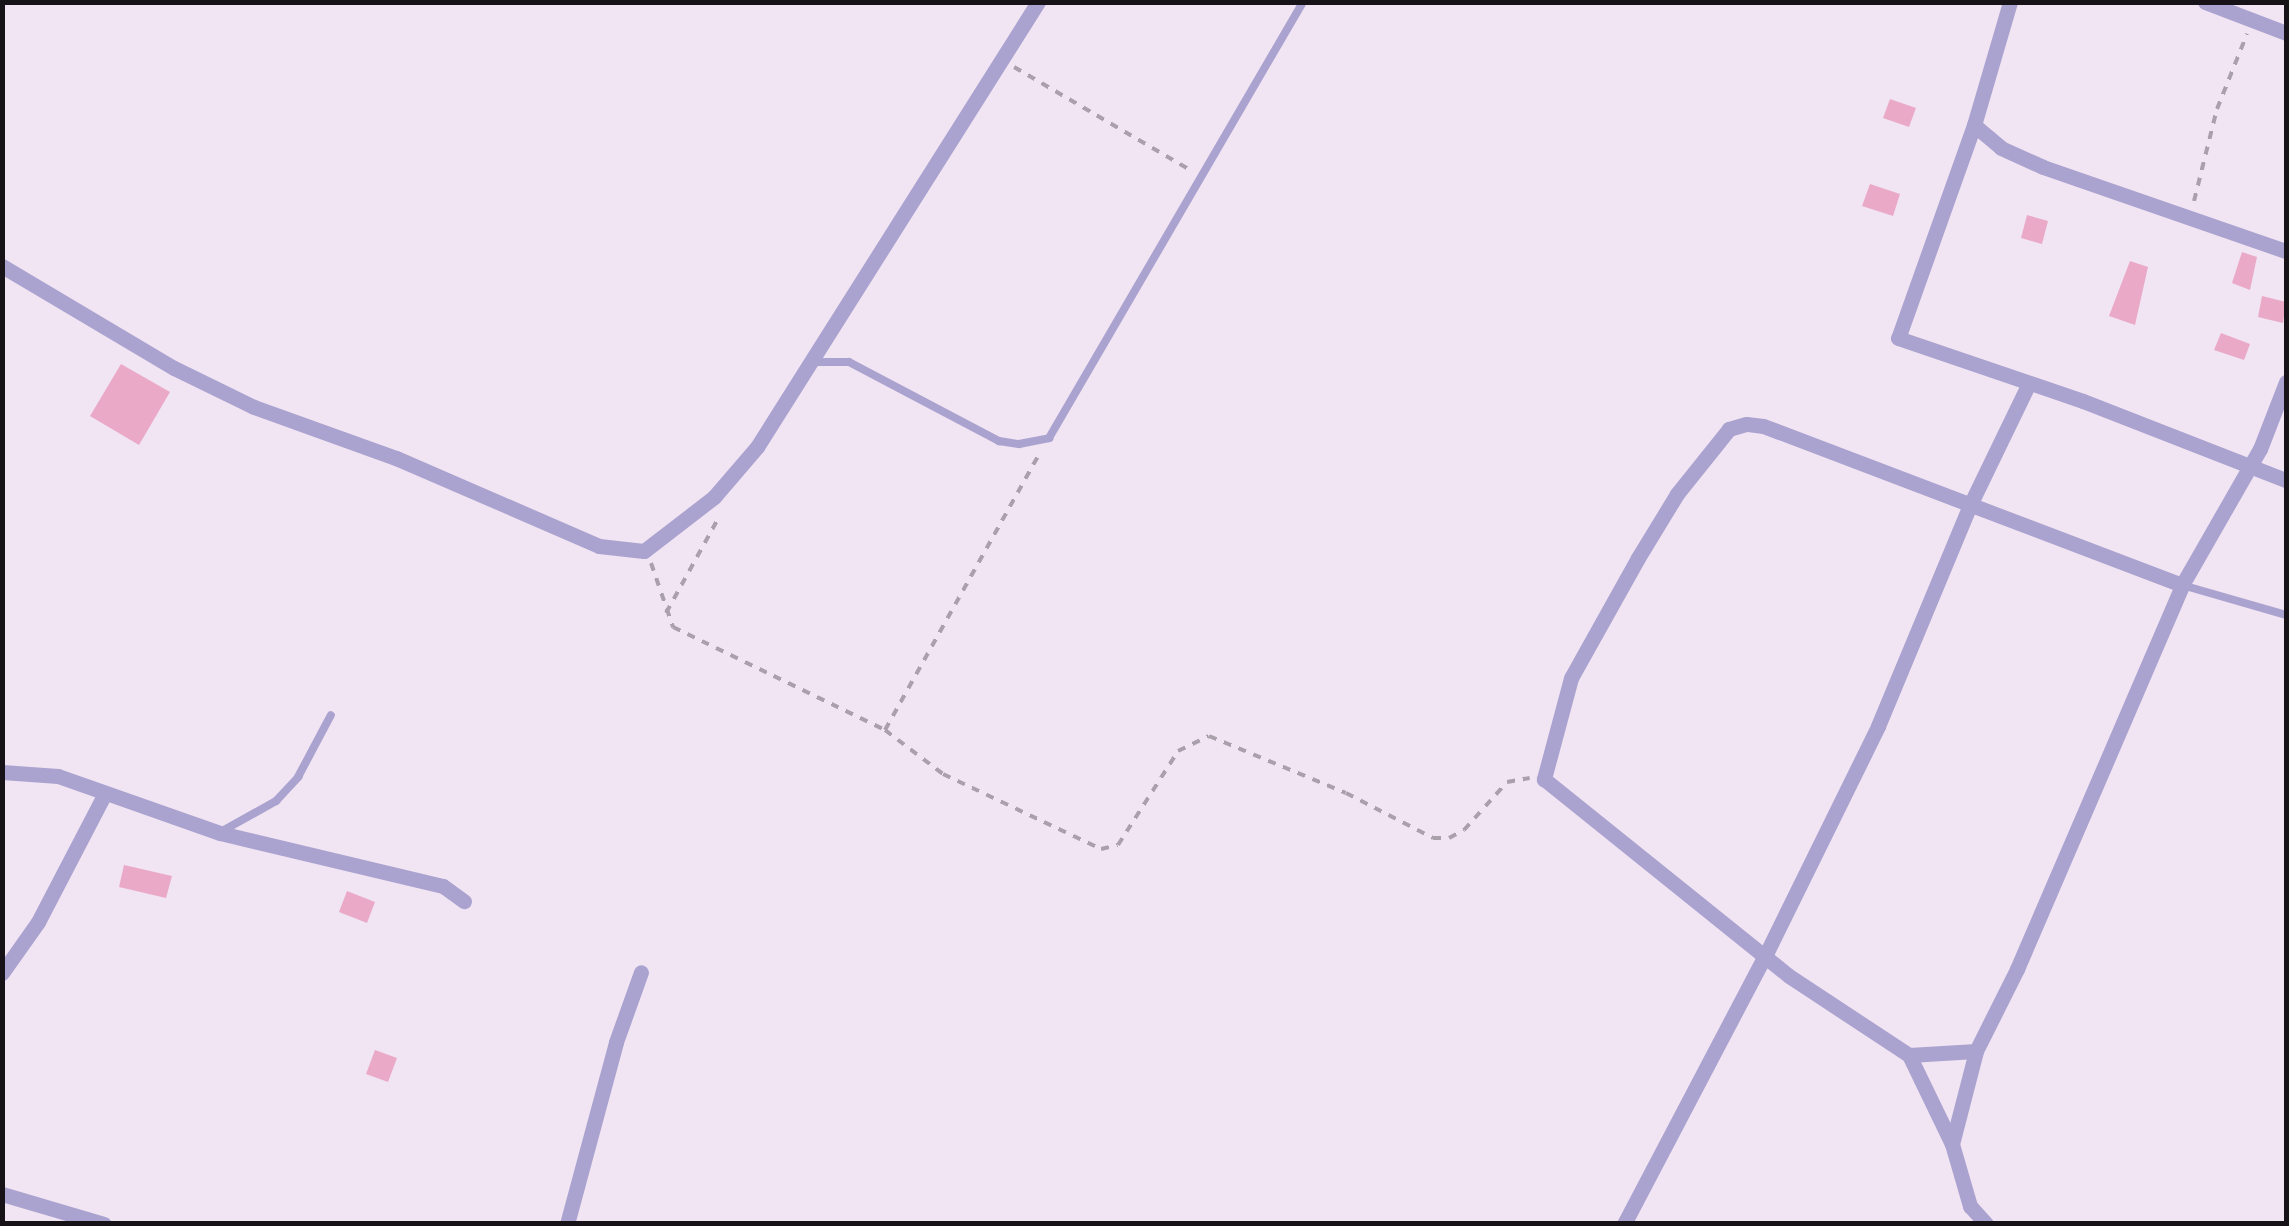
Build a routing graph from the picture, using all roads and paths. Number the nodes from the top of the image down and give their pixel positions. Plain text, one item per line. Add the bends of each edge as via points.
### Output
1 (1038, 2) edge
2 (1303, 2) edge
3 (2010, 2) edge
4 (2204, 2) edge
5 (2252, 20) junction
6 (2286, 33) edge
7 (1002, 60) junction
8 (1974, 125) junction
9 (1200, 175) junction
10 (2187, 219) junction
11 (2286, 251) edge
12 (2, 266) edge
13 (811, 362) junction
14 (2286, 382) edge
15 (2030, 383) junction
16 (1048, 438) junction
17 (2248, 467) junction
18 (2286, 480) edge
19 (1971, 503) junction
20 (721, 513) dead end
21 (644, 550) junction
22 (2182, 585) junction
23 (666, 613) junction
24 (2286, 615) edge
25 (331, 715) dead end
26 (885, 730) junction
27 (2, 772) edge
28 (1544, 780) junction
29 (104, 795) junction
30 (220, 833) junction
31 (464, 901) dead end
32 (1765, 956) junction
33 (641, 972) dead end
34 (2, 973) edge
35 (1976, 1050) junction
36 (1909, 1056) junction
37 (1952, 1144) junction
38 (2, 1194) edge
39 (1970, 1206) junction
40 (104, 1224) edge
41 (567, 1224) edge
42 (1624, 1224) edge
43 (1961, 1224) edge
44 (1986, 1224) edge

1 - 7 street
2 - 9 lane
3 - 8 street
4 - 5 street
5 - 6 street
5 - 10 path via 2217,109
7 - 9 path
7 - 13 street
8 - 10 street via 2001,148 2042,167
8 - 15 street via 1898,338
9 - 16 lane
10 - 11 street
12 - 21 street via 254,408 396,458 599,546
13 - 16 lane via 849,362 999,442
13 - 21 street via 758,447 714,497
14 - 17 street
15 - 17 street
15 - 19 street
16 - 26 path
17 - 18 street
17 - 22 street
19 - 22 street
19 - 28 street via 1764,426 1729,429 1677,494 1572,678
19 - 32 street via 1878,726
20 - 23 path
21 - 23 path
22 - 24 lane
22 - 35 street
23 - 26 path via 673,627
25 - 30 lane via 298,777 276,801
26 - 28 path via 943,774 1101,849 1118,845 1178,751 1210,736 1433,838 1464,830 1516,777
27 - 29 street via 58,776
28 - 32 street
29 - 30 street
29 - 34 street via 38,922
30 - 31 street via 444,886
32 - 36 street
32 - 42 street
33 - 41 street
35 - 36 street
35 - 37 street
36 - 37 street
37 - 39 street
38 - 40 street
39 - 43 street
39 - 44 street

